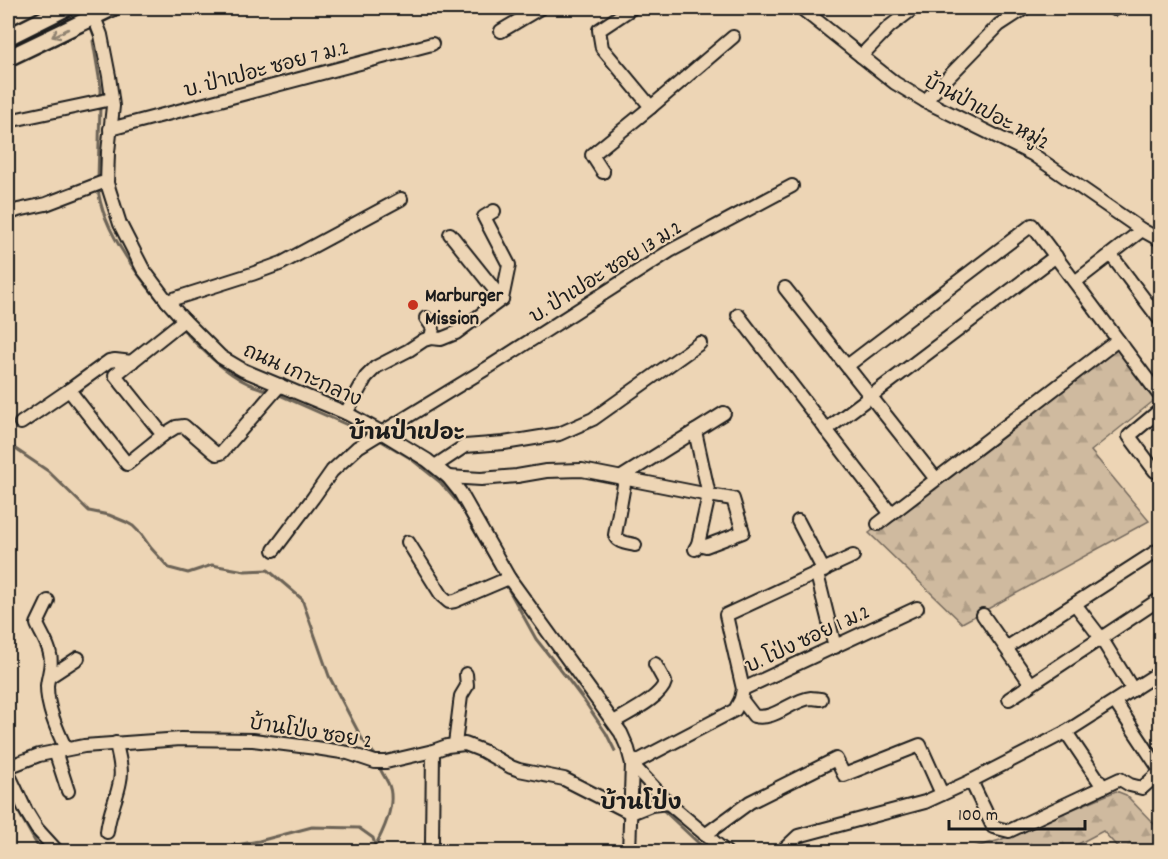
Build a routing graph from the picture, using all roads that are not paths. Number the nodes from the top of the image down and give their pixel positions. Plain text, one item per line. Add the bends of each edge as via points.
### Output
1 (66, 8) edge
2 (112, 8) edge
3 (540, 8) edge
4 (632, 8) edge
5 (801, 8) edge
6 (914, 8) edge
7 (1025, 8) edge
8 (94, 16) junction
9 (501, 32) dead end
10 (8, 37) edge
11 (733, 37) dead end
12 (432, 44) dead end
13 (861, 56) junction
14 (8, 58) edge
15 (112, 99) junction
16 (925, 101) junction
17 (651, 107) junction
18 (8, 121) edge
19 (110, 129) junction
20 (603, 172) dead end
21 (101, 184) junction
22 (792, 186) dead end
23 (401, 199) dead end
24 (494, 211) dead end
25 (8, 214) edge
26 (1142, 230) junction
27 (450, 234) dead end
28 (1161, 240) edge
29 (1111, 255) junction
30 (1056, 256) junction
31 (1075, 282) junction
32 (785, 288) dead end
33 (502, 299) junction
34 (167, 301) junction
35 (738, 315) dead end
36 (426, 318) dead end
37 (1161, 320) edge
38 (180, 323) junction
39 (431, 338) junction
40 (1118, 340) junction
41 (700, 343) dead end
42 (132, 362) junction
43 (847, 366) junction
44 (69, 390) junction
45 (276, 390) junction
46 (871, 396) junction
47 (1161, 396) edge
48 (1161, 410) edge
49 (346, 413) junction
50 (724, 413) dead end
51 (21, 423) dead end
52 (826, 430) junction
53 (695, 431) junction
54 (163, 435) junction
55 (375, 435) junction
56 (435, 466) junction
57 (1161, 467) edge
58 (448, 477) junction
59 (622, 478) junction
60 (936, 479) junction
61 (709, 495) junction
62 (891, 514) junction
63 (798, 521) dead end
64 (878, 524) dead end
65 (408, 542) dead end
66 (635, 545) dead end
67 (1161, 549) edge
68 (274, 550) dead end
69 (853, 556) dead end
70 (820, 572) junction
71 (505, 580) junction
72 (1161, 599) edge
73 (48, 601) dead end
74 (1074, 604) junction
75 (917, 608) dead end
76 (983, 615) dead end
77 (1101, 638) junction
78 (835, 646) junction
79 (1006, 648) junction
80 (78, 658) dead end
81 (655, 664) dead end
82 (1161, 672) edge
83 (466, 674) dead end
84 (49, 677) junction
85 (1031, 684) junction
86 (1134, 690) junction
87 (742, 694) junction
88 (821, 699) dead end
89 (1009, 699) dead end
90 (1115, 702) junction
91 (614, 722) junction
92 (1066, 732) junction
93 (116, 743) junction
94 (455, 744) junction
95 (61, 750) junction
96 (433, 751) junction
97 (632, 764) junction
98 (8, 767) edge
99 (1161, 771) edge
100 (8, 773) edge
101 (971, 781) junction
102 (1102, 787) junction
103 (68, 791) dead end
104 (942, 794) junction
105 (668, 803) junction
106 (630, 813) junction
107 (107, 832) dead end
108 (705, 835) junction
109 (432, 842) dead end
110 (58, 852) edge
111 (629, 852) edge
112 (726, 852) edge
113 (781, 852) edge

1 - 10 main road
2 - 8 main road
3 - 9 street
4 - 17 street via 599,30 602,48
5 - 13 street, บ้านป่าเปอะ หมู่2
6 - 13 street
7 - 16 street via 999,25
8 -> 14 main road
8 - 15 street, ถนน เกาะกลาง
11 - 17 street
12 - 19 street, บ. ป่าเปอะ ซอย 7 ม.2
13 - 16 street, บ้านป่าเปอะ หมู่2
15 - 18 street
15 - 19 street, ถนน เกาะกลาง
16 - 26 street, บ้านป่าเปอะ หมู่2 via 1032,154
17 - 20 street via 592,155
19 - 21 street, ถนน เกาะกลาง
21 - 25 street
21 - 34 street, ถนน เกาะกลาง via 143,269
22 - 55 street, บ. ป่าเปอะ ซอย 13 ม.2 via 670,251
23 - 34 street via 282,263
24 - 33 street via 484,217 509,265
26 - 28 street, บ้านป่าเปอะ หมู่2
26 - 29 street
27 - 33 street
29 - 31 street
29 - 37 street
30 - 31 street
30 - 43 street via 1032,225
30 - 46 street
31 - 40 street
32 - 43 street
33 - 39 street via 456,333
34 - 38 street, ถนน เกาะกลาง
35 - 52 street
36 - 39 street via 432,328
38 - 42 street
38 - 45 street, ถนน เกาะกลาง via 221,357
39 - 49 street via 376,367
40 - 47 street
40 - 60 street
41 - 56 street via 593,420 560,434 465,447
42 - 44 street via 109,361
42 - 54 street via 115,375
43 - 46 street
44 - 51 street
44 - 54 street via 127,464
45 - 49 street, ถนน เกาะกลาง
45 - 54 street via 217,454 184,426
46 - 52 street
46 - 60 street
48 - 57 street via 1129,436 1155,471
49 - 55 street, ถนน เกาะกลาง
50 - 53 street
52 - 62 street
53 - 59 street
53 - 61 street
55 - 56 street, ถนน เกาะกลาง
55 - 68 street, บ. ป่าเปอะ ซอย 13 ม.2 via 332,471
56 - 58 street, ถนน เกาะกลาง
58 - 59 street via 582,470
58 - 71 street, ถนน เกาะกลาง via 460,492
59 - 61 street
59 - 66 street via 615,535 618,540
60 - 62 street
61 - 61 street via 733,499 743,532 697,547
62 - 64 street
63 - 70 street
65 - 71 street via 449,602
67 - 74 street
69 - 70 street
70 - 78 street
70 - 87 street via 726,615
71 - 91 street, ถนน เกาะกลาง
72 - 77 street
73 - 84 street via 37,624 50,653
74 - 77 street
74 - 79 street
75 - 78 street, บ. โป่ง ซอย 1 ม.2
76 - 79 street
77 - 85 street
77 - 86 street
78 - 87 street, บ. โป่ง ซอย 1 ม.2
79 - 85 street
80 - 84 street
81 - 91 street via 665,682 664,688
82 - 86 street
83 - 94 street via 468,686 461,696
84 - 95 street via 48,697
85 - 89 street
86 - 90 street
87 - 88 street via 754,716 761,718 801,701
87 - 97 street, บ. โป่ง ซอย 1 ม.2 via 735,710
90 - 92 street
90 - 99 street
91 - 97 street, ถนน เกาะกลาง via 626,742
92 - 101 street
92 - 102 street
93 - 95 street, บ้านโป่ง ซอย 2
93 - 96 street, บ้านโป่ง ซอย 2 via 253,740 348,753 380,762
93 - 107 street via 121,780
94 - 96 street, บ้านโป่ง ซอย 2
94 - 106 street via 472,746 519,770 564,779
95 - 98 street, บ้านโป่ง ซอย 2
95 - 103 street
96 - 109 street
97 - 105 street
97 - 106 street, ถนน เกาะกลาง
99 - 102 street via 1142,788 1120,779
100 - 110 street via 37,829
101 - 102 street via 993,827 1009,831
101 - 104 street
104 - 108 street via 920,745 844,775 836,759 750,802
104 - 113 street via 798,836
105 - 106 street
105 - 108 street
106 - 111 street, ถนน เกาะกลาง
108 - 112 street

